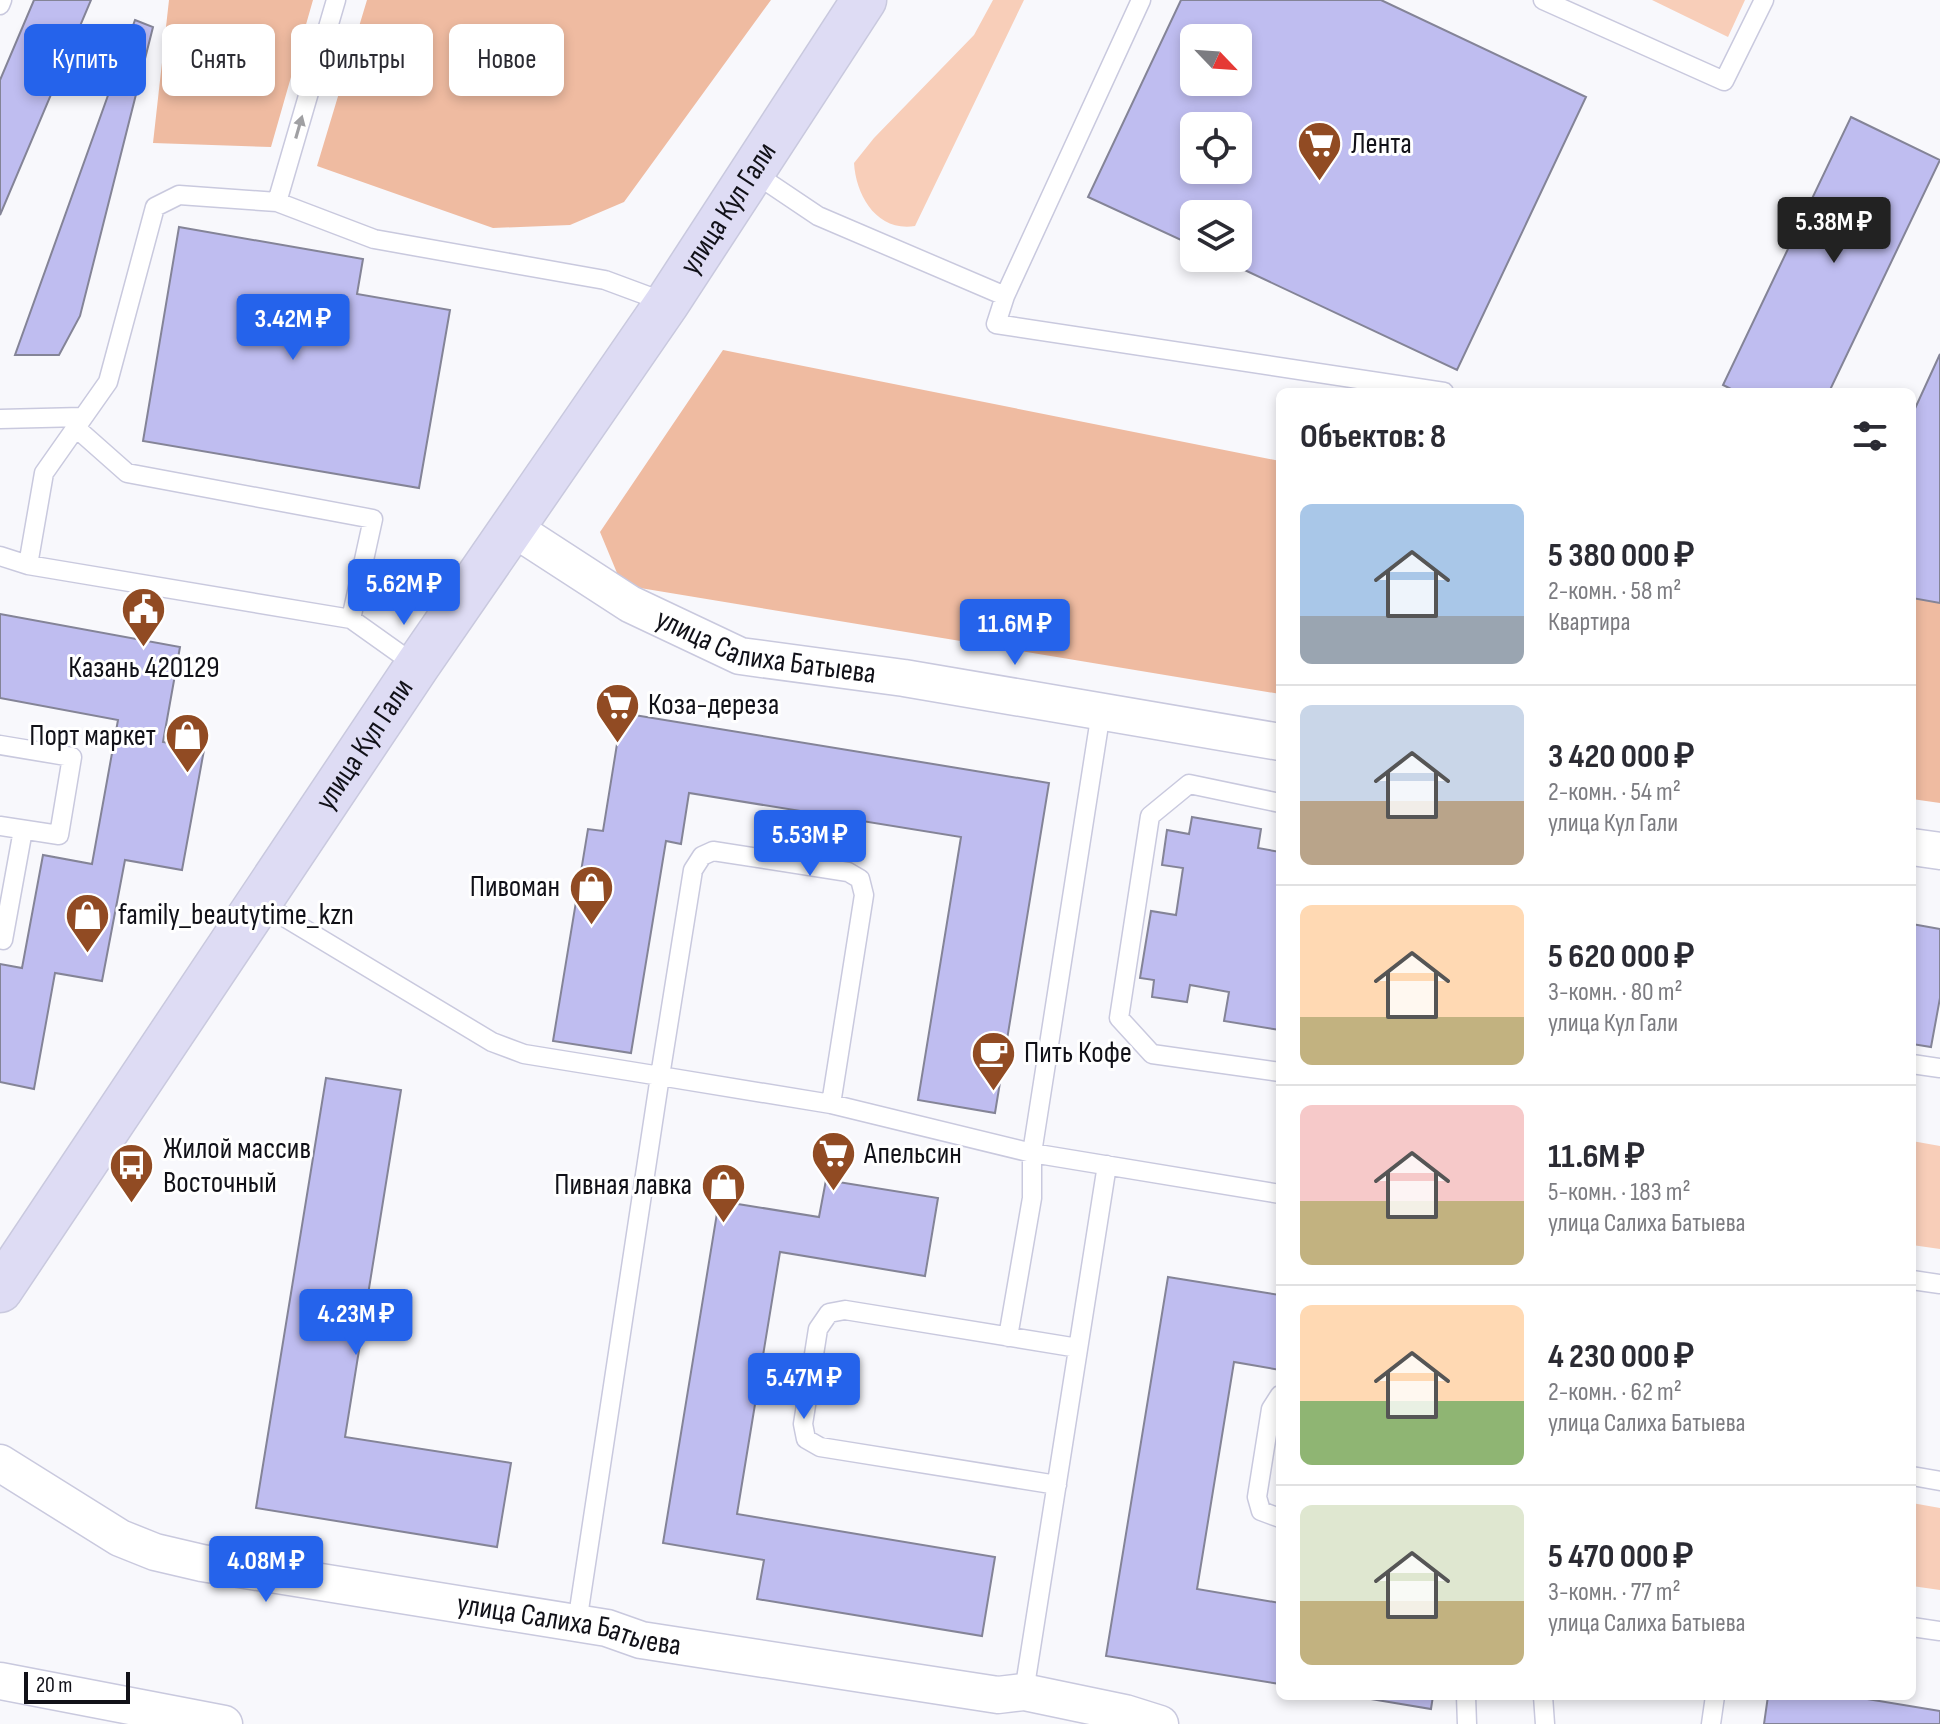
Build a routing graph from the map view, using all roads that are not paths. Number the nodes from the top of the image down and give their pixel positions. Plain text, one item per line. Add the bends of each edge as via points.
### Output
1 (336, 0) edge
2 (864, 0) edge
3 (1141, 0) edge
4 (1543, 0) edge
5 (1764, 0) edge
6 (754, 173) junction
7 (277, 202) junction
8 (1005, 296) junction
9 (667, 303) junction
10 (1418, 388) edge
11 (0, 419) edge
12 (79, 422) junction
13 (513, 528) junction
14 (0, 556) edge
15 (28, 565) junction
16 (351, 619) junction
17 (417, 666) junction
18 (1101, 712) junction
19 (1276, 741) edge
20 (0, 745) edge
21 (1276, 802) edge
22 (0, 826) edge
23 (23, 830) junction
24 (1916, 848) edge
25 (1940, 851) edge
26 (261, 903) junction
27 (0, 939) edge
28 (1916, 1065) edge
29 (1940, 1068) edge
30 (1276, 1071) edge
31 (660, 1076) junction
32 (831, 1104) junction
33 (1032, 1153) junction
34 (1107, 1165) junction
35 (1276, 1193) edge
36 (1916, 1281) edge
37 (1940, 1284) edge
38 (0, 1290) edge
39 (1008, 1337) junction
40 (1078, 1348) junction
41 (1276, 1401) edge
42 (0, 1463) edge
43 (1916, 1477) edge
44 (1940, 1481) edge
45 (1057, 1485) junction
46 (1276, 1517) edge
47 (577, 1623) junction
48 (1916, 1628) edge
49 (1940, 1631) edge
50 (0, 1681) edge
51 (1024, 1692) junction
52 (1466, 1700) edge
53 (1543, 1700) edge
54 (1714, 1700) edge
55 (224, 1724) edge
56 (1160, 1724) edge
57 (1467, 1724) edge
58 (1545, 1724) edge
59 (1711, 1724) edge

7 -> 1 lane
2 - 6 street, улица Кул Гали
3 - 8 lane
4 - 5 lane via 1724,81
6 - 8 lane via 818,216
6 - 9 street, улица Кул Гали
7 - 9 lane via 374,239 605,280
7 - 12 lane via 179,195 155,207 108,382
8 - 10 lane via 996,324
9 - 13 street, улица Кул Гали
11 - 12 lane
12 - 15 lane via 44,473
12 - 16 lane via 127,473 373,519
13 - 17 street, улица Кул Гали
13 - 18 street, улица Салиха Батыева via 630,604 740,656
14 - 15 lane
15 - 16 lane
16 - 17 lane
17 - 26 street, улица Кул Гали
18 - 19 street, улица Салиха Батыева
18 - 33 lane
20 - 23 lane via 72,757 59,835
21 - 30 lane via 1189,784 1150,816 1119,1018 1152,1054
22 - 23 lane
23 - 27 lane
24 - 25 street
26 - 31 lane via 492,1042 524,1054
26 - 38 street, улица Кул Гали via 24,1243
28 - 29 lane
31 - 32 lane
31 - 32 lane via 693,870 702,856 713,851 848,872 860,879 864,895
31 - 47 lane
32 - 33 lane
33 - 34 lane
33 - 39 lane via 1032,1198
34 - 35 lane
34 - 40 lane
36 - 37 lane
39 - 40 lane
39 - 45 lane via 845,1310 829,1313 818,1329 803,1424 806,1439 820,1447
40 - 45 lane
41 - 46 lane via 1257,1497 1261,1511
42 - 47 street, улица Салиха Батыева via 120,1538 155,1552
43 - 44 lane
45 - 51 lane
47 - 51 street, улица Салиха Батыева via 641,1640 998,1695
48 - 49 lane
50 - 55 street
51 - 56 street, улица Салиха Батыева
52 - 57 lane
53 - 58 lane
54 - 59 lane

